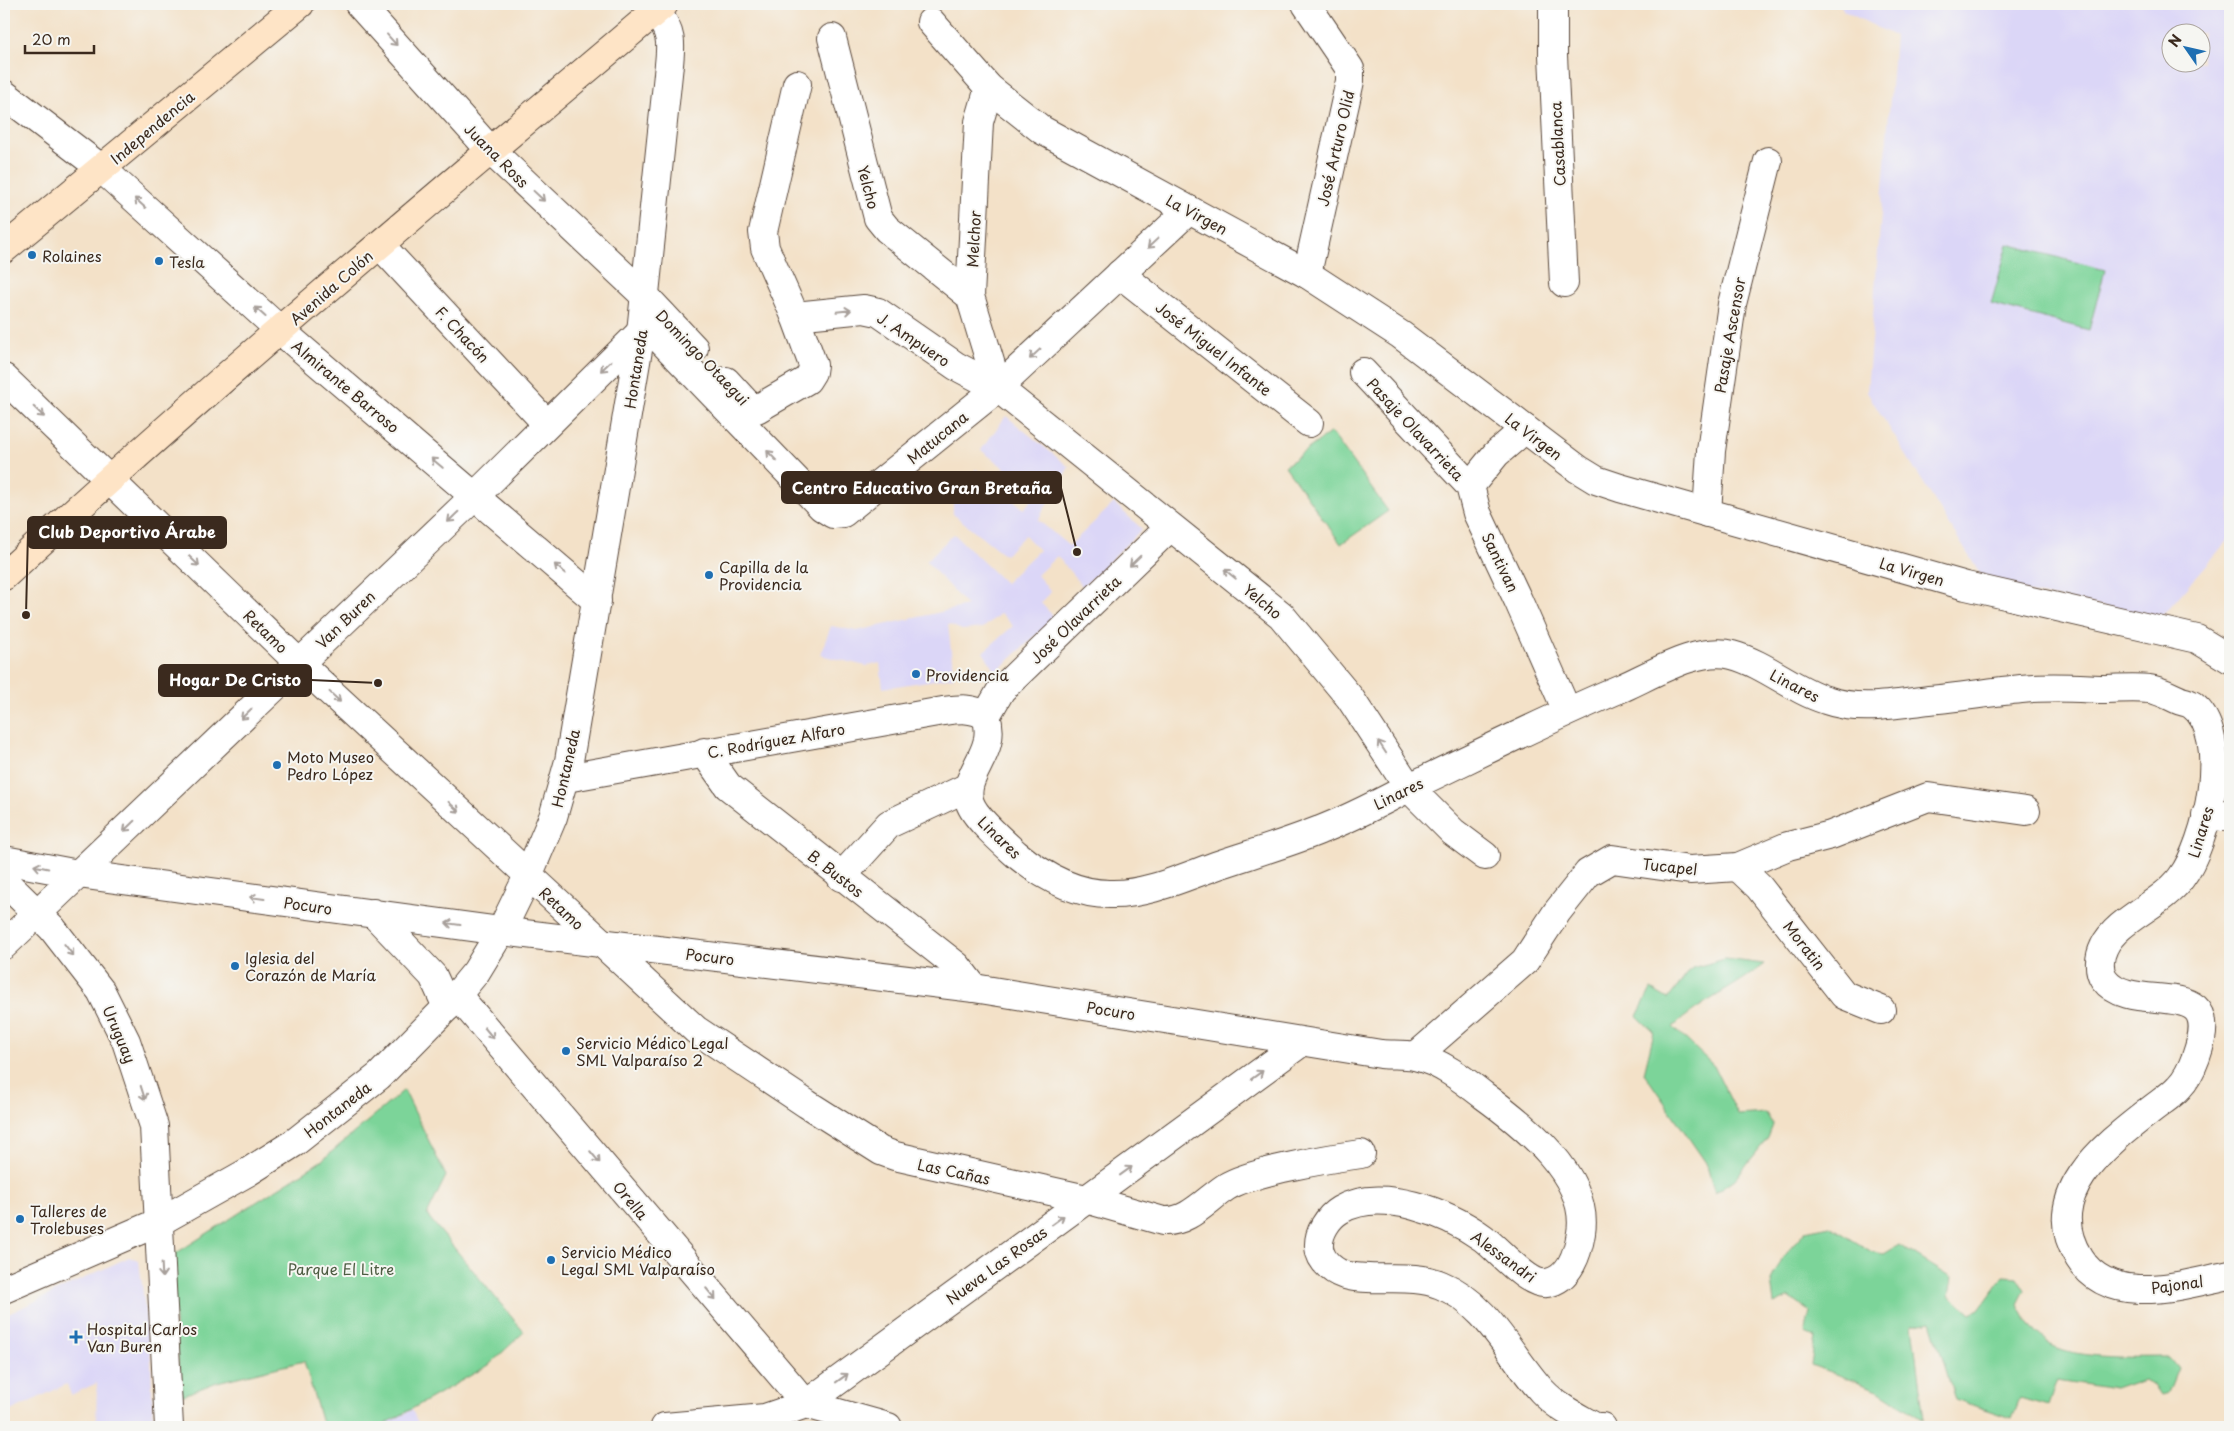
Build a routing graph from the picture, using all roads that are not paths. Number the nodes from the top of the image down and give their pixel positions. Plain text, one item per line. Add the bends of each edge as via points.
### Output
1 (300, 4) edge
2 (359, 4) edge
3 (1306, 4) edge
4 (1553, 4) edge
5 (656, 6) edge
6 (932, 22) dead end
7 (832, 38) dead end
8 (797, 84) dead end
9 (989, 88) junction
10 (4, 94) edge
11 (490, 150) junction
12 (1768, 161) dead end
13 (102, 169) junction
14 (1189, 210) junction
15 (380, 245) junction
16 (4, 249) edge
17 (1120, 274) junction
18 (1307, 274) junction
19 (1564, 283) dead end
20 (645, 296) junction
21 (970, 296) junction
22 (796, 316) junction
23 (281, 331) junction
24 (641, 332) junction
25 (1363, 372) dead end
26 (4, 378) edge
27 (998, 388) junction
28 (1309, 423) dead end
29 (547, 424) junction
30 (1524, 428) junction
31 (109, 479) junction
32 (1470, 486) junction
33 (476, 495) junction
34 (1707, 513) junction
35 (1170, 527) junction
36 (4, 576) edge
37 (597, 601) junction
38 (2230, 659) edge
39 (299, 663) junction
40 (1567, 711) junction
41 (986, 716) junction
42 (704, 752) junction
43 (566, 778) junction
44 (968, 787) junction
45 (1409, 788) junction
46 (2026, 811) dead end
47 (2218, 814) edge
48 (1485, 856) dead end
49 (4, 860) edge
50 (1738, 867) junction
51 (78, 874) junction
52 (528, 876) junction
53 (841, 877) junction
54 (4, 881) edge
55 (38, 912) junction
56 (373, 913) junction
57 (501, 931) junction
58 (599, 942) junction
59 (4, 945) edge
60 (974, 988) junction
61 (453, 1002) junction
62 (1881, 1010) dead end
63 (1302, 1042) junction
64 (1416, 1056) junction
65 (1360, 1154) dead end
66 (1086, 1199) junction
67 (159, 1222) junction
68 (2067, 1224) joint
69 (2230, 1276) edge
70 (4, 1289) edge
71 (806, 1416) edge
72 (169, 1427) edge
73 (665, 1427) edge
74 (888, 1427) edge
75 (1602, 1427) edge

1 - 13 main road, Independencia
2 -> 11 street, Juana Ross
3 - 18 street, José Arturo Olid via 1350,69
4 - 19 street, Casablanca
5 - 11 main road, Avenida Colón
5 - 20 street, Hontaneda via 668,27 670,50
6 - 9 street, La Virgen
7 - 21 street, Yelcho via 878,218 887,229
8 - 22 street, Domingo Otaegui via 763,232 774,272
9 - 14 street, La Virgen via 1042,130
9 - 21 street, Melchor via 979,122
10 - 13 street, Almirante Barroso
11 - 15 main road, Avenida Colón
11 -> 20 street, Juana Ross
12 - 34 street, Pasaje Ascensor via 1732,304 1711,451
13 - 16 main road, Independencia
23 -> 13 street, Almirante Barroso
14 -> 17 street, Matucana
14 - 18 street, La Virgen
15 - 23 main road, Avenida Colón
15 - 29 street, F. Chacón
17 -> 27 street, Matucana
17 - 28 street, José Miguel Infante
18 - 30 street, La Virgen via 1401,335
20 - 22 street, Domingo Otaegui via 749,406 757,409 808,380 812,372 813,365
20 - 24 street, Hontaneda
21 - 27 street, Melchor
22 -> 27 street, J. Ampuero via 864,309 878,312 956,366
23 - 31 main road, Avenida Colón
33 -> 23 street, Almirante Barroso
27 -> 24 street, Matucana via 843,513 833,514 796,482 660,339 652,332
24 -> 29 street, Van Buren
24 - 37 street, Hontaneda
25 - 32 street, Pasaje Olavarrieta
26 -> 31 street, Retamo
27 - 35 street, Yelcho
29 - 33 street, Van Buren
30 - 32 street via 1496,454
30 - 34 street, La Virgen via 1596,480
31 - 36 main road, Avenida Colón
31 -> 39 street, Retamo
32 - 40 street, Santivan via 1477,514
37 -> 33 street, Almirante Barroso
33 -> 39 street, Van Buren
34 - 38 street, La Virgen via 1966,586 2197,640
35 -> 41 street, José Olavarrieta via 1002,690
45 -> 35 street, Yelcho via 1350,698 1281,615
37 - 43 street, Hontaneda
39 -> 51 street, Van Buren
39 -> 52 street, Retamo
40 - 45 street, Linares
40 - 47 street, Linares via 1702,653 1730,654 1826,701 1869,707 2030,688 2151,689 2194,706 2210,732
41 - 42 street, C. Rodríguez Alfaro via 970,710 943,711
41 - 44 street via 991,730 989,742
42 - 43 street, C. Rodríguez Alfaro
42 - 53 street, B. Bustos via 728,786
43 - 52 street, Hontaneda
44 - 45 street, Linares via 968,800 973,811 1022,859 1070,888 1114,895 1149,889 1323,829
44 - 53 street via 889,824
45 - 48 street, Yelcho via 1453,832
46 - 50 street, Tucapel via 1928,797 1832,836 1788,846
47 - 68 street, Linares via 2180,879 2151,906 2116,930 2106,942 2099,963 2101,975 2117,990 2182,1000 2201,1015 2204,1030 2191,1071 2180,1087 2110,1142 2092,1162 2078,1182 2070,1202
51 -> 49 street, Pocuro
50 - 62 street, Moratin via 1759,887 1844,995
50 - 64 street, Tucapel via 1690,870 1612,858 1588,873 1557,912 1526,961
51 - 55 street, Van Buren
56 -> 51 street, Pocuro
52 - 57 street, Hontaneda
52 - 58 street, Retamo
53 - 60 street, B. Bustos via 957,966
54 - 55 street, Uruguay
55 - 59 street, Van Buren
55 -> 67 street, Uruguay via 101,991 126,1040 154,1126
57 -> 56 street, Pocuro
56 - 61 street, Orella via 433,976
57 - 58 street, Pocuro
57 - 61 street, Hontaneda
58 - 60 street, Pocuro
58 - 66 street, Las Cañas via 696,1030 881,1151 912,1162
60 - 63 street, Pocuro
61 - 67 street, Hontaneda via 379,1076 326,1119 248,1172
61 -> 71 street, Orella
63 - 64 street, Pocuro
66 -> 63 street, Nueva Las Rosas
64 - 75 street, Alessandri via 1475,1088 1538,1138 1569,1181 1578,1202 1582,1226 1575,1259 1557,1278 1539,1282 1466,1228 1430,1211 1394,1202 1353,1204 1336,1213 1323,1230 1319,1247 1322,1255 1335,1271 1348,1276 1428,1281 1444,1286 1487,1319 1556,1404 1595,1427
65 - 66 street, Las Cañas via 1236,1181 1175,1222
71 -> 66 street, Nueva Las Rosas
67 - 70 street, Hontaneda
67 -> 72 street, Uruguay
68 - 69 street, Pajonal via 2078,1256 2089,1270 2118,1285 2158,1289
71 - 73 street, Nueva Las Rosas
71 - 74 street

